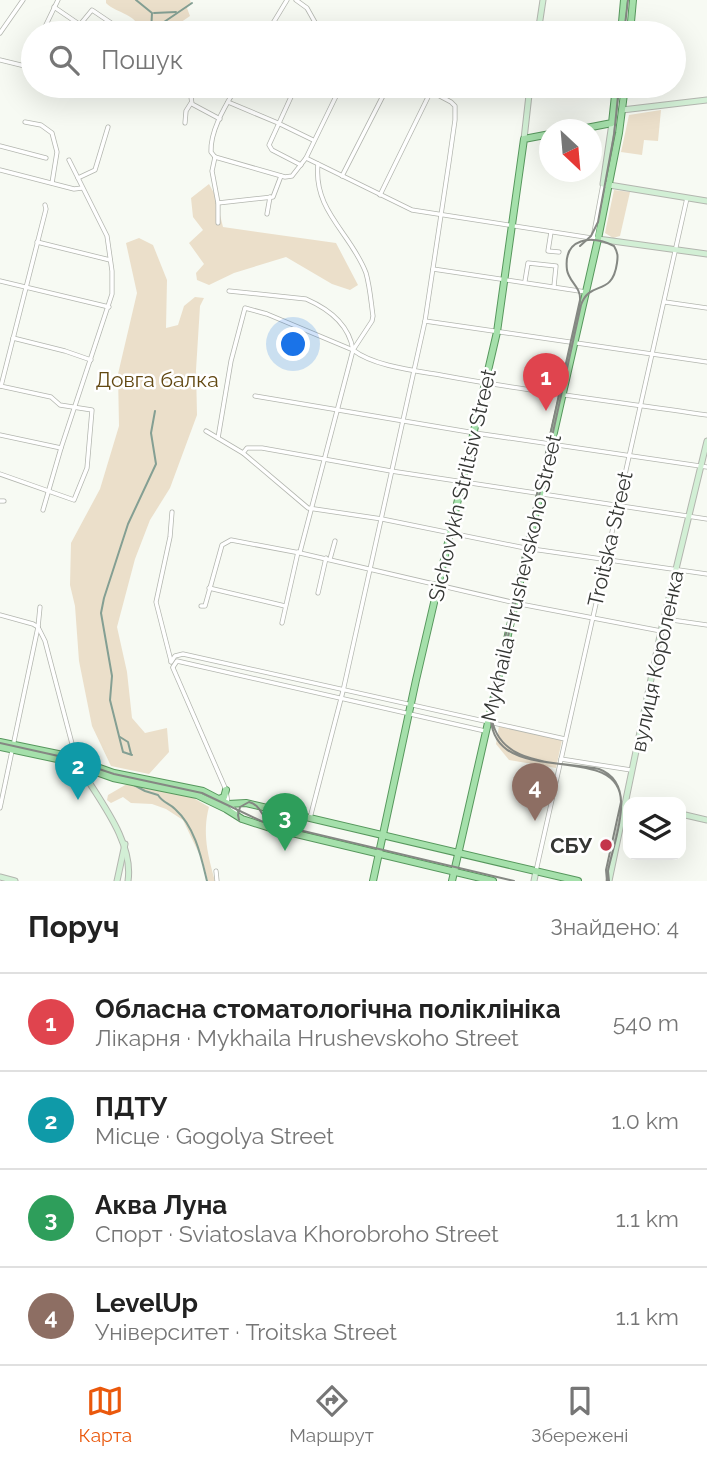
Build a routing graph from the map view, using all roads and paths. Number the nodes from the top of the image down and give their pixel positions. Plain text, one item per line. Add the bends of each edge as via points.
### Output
1 (23, 0) edge
2 (58, 0) edge
3 (287, 0) edge
4 (296, 0) edge
5 (543, 0) edge
6 (624, 0) edge
7 (633, 0) edge
8 (54, 7) junction
9 (47, 21) edge
10 (74, 21) edge
11 (83, 21) edge
12 (108, 21) edge
13 (274, 21) edge
14 (314, 21) edge
15 (540, 21) edge
16 (622, 21) edge
17 (631, 21) edge
18 (0, 33) edge
19 (0, 60) edge
20 (21, 65) edge
21 (192, 98) edge
22 (231, 98) edge
23 (290, 98) edge
24 (335, 98) edge
25 (381, 98) edge
26 (428, 98) edge
27 (443, 98) edge
28 (528, 98) edge
29 (615, 98) edge
30 (624, 98) edge
31 (707, 100) edge
32 (191, 103) junction
33 (228, 103) junction
34 (622, 110) junction
35 (613, 111) junction
36 (220, 119) junction
37 (25, 122) dead end
38 (278, 122) junction
39 (612, 122) junction
40 (185, 123) dead end
41 (602, 124) edge
42 (108, 127) dead end
43 (539, 136) edge
44 (523, 139) junction
45 (313, 140) junction
46 (0, 146) edge
47 (215, 157) junction
48 (46, 158) dead end
49 (306, 158) junction
50 (69, 160) dead end
51 (318, 164) junction
52 (301, 165) junction
53 (0, 170) edge
54 (281, 176) junction
55 (342, 176) junction
56 (78, 178) junction
57 (52, 183) junction
58 (606, 184) junction
59 (82, 188) junction
60 (380, 195) junction
61 (270, 197) junction
62 (687, 198) junction
63 (707, 201) edge
64 (218, 203) junction
65 (45, 205) dead end
66 (267, 214) dead end
67 (441, 215) junction
68 (218, 223) dead end
69 (513, 226) junction
70 (551, 232) junction
71 (595, 238) junction
72 (37, 242) junction
73 (676, 250) junction
74 (559, 252) dead end
75 (707, 254) edge
76 (110, 260) junction
77 (433, 269) junction
78 (506, 279) junction
79 (0, 281) edge
80 (524, 282) junction
81 (26, 286) junction
82 (554, 286) junction
83 (229, 291) dead end
84 (586, 292) junction
85 (665, 302) junction
86 (109, 307) junction
87 (707, 309) edge
88 (425, 321) junction
89 (497, 332) junction
90 (13, 338) junction
91 (574, 343) junction
92 (353, 350) junction
93 (653, 355) junction
94 (90, 360) junction
95 (707, 362) edge
96 (414, 370) junction
97 (486, 383) junction
98 (0, 386) edge
99 (563, 394) junction
100 (255, 396) dead end
101 (642, 405) junction
102 (75, 408) junction
103 (338, 410) junction
104 (707, 415) edge
105 (402, 421) junction
106 (206, 431) dead end
107 (475, 433) junction
108 (0, 435) edge
109 (218, 438) junction
110 (707, 441) edge
111 (552, 445) junction
112 (61, 448) junction
113 (243, 453) junction
114 (629, 456) junction
115 (325, 460) junction
116 (704, 467) edge
117 (391, 471) junction
118 (0, 474) edge
119 (463, 482) junction
120 (49, 490) junction
121 (541, 494) junction
122 (617, 506) junction
123 (311, 508) junction
124 (43, 510) dead end
125 (172, 512) dead end
126 (690, 517) junction
127 (382, 519) junction
128 (707, 519) edge
129 (452, 532) junction
130 (335, 541) dead end
131 (529, 548) junction
132 (299, 552) junction
133 (328, 559) junction
134 (606, 559) junction
135 (370, 569) junction
136 (677, 571) junction
137 (707, 574) edge
138 (439, 585) junction
139 (209, 589) junction
140 (318, 593) dead end
141 (516, 604) junction
142 (201, 606) dead end
143 (285, 606) junction
144 (40, 607) dead end
145 (0, 615) edge
146 (592, 617) junction
147 (665, 619) junction
148 (282, 623) dead end
149 (707, 625) edge
150 (38, 627) junction
151 (661, 631) junction
152 (177, 655) junction
153 (177, 661) junction
154 (171, 662) junction
155 (173, 667) junction
156 (343, 691) junction
157 (340, 699) junction
158 (410, 710) junction
159 (488, 723) junction
160 (487, 731) junction
161 (565, 739) junction
162 (0, 744) edge
163 (13, 747) junction
164 (561, 759) junction
165 (78, 763) junction
166 (632, 770) junction
167 (98, 773) junction
168 (127, 778) junction
169 (89, 783) junction
170 (226, 790) junction
171 (203, 794) junction
172 (629, 797) edge
173 (219, 799) junction
174 (230, 807) junction
175 (0, 808) edge
176 (686, 815) edge
177 (310, 818) junction
178 (707, 820) edge
179 (623, 823) edge
180 (267, 828) junction
181 (247, 831) dead end
182 (383, 836) junction
183 (125, 844) junction
184 (458, 853) junction
185 (379, 854) junction
186 (216, 871) dead end
187 (454, 872) junction
188 (536, 872) junction
189 (0, 877) edge
190 (15, 881) edge
191 (117, 881) edge
192 (128, 881) edge
193 (217, 881) edge
194 (373, 881) edge
195 (452, 881) edge
196 (493, 881) edge
197 (534, 881) edge
198 (578, 881) edge
199 (609, 881) edge

1 - 18 street
2 - 8 street
3 - 13 street
4 - 14 street
5 - 15 street
6 - 16 main road
7 - 17 main road
8 - 9 street
8 - 10 street
11 - 12 street via 92,10
19 - 20 street
21 - 32 street
22 - 33 street
23 - 38 street
24 - 45 street
25 - 55 street
26 - 60 street
27 - 67 street via 456,112
28 - 44 street, Sichovykh Striltsiv Street
29 - 35 main road
30 - 34 main road, Mykhaila Hrushevskoho Street
31 - 34 street
32 - 36 street
32 - 40 street
33 - 36 street
33 - 38 street
34 - 35 main road
34 - 58 main road, Mykhaila Hrushevskoho Street
35 - 39 main road
36 - 47 street via 211,147
37 - 57 street via 52,133 57,152
38 - 45 street
38 - 52 street via 270,149
39 - 41 main road
39 - 58 street, Mykhaila Hrushevskoho Street
42 - 56 street via 95,170
43 - 44 main road
44 - 69 main road, Sichovykh Striltsiv Street
45 - 49 street
46 - 48 street
47 - 54 street
47 - 64 street via 212,171
49 - 51 street
49 - 52 street
50 - 56 street
51 - 55 street
51 - 92 street via 317,181 326,211 351,244 370,293 372,321
52 - 54 street via 291,177
53 - 57 street
54 - 61 street via 275,195
55 - 60 street
56 - 59 street
57 - 59 street
58 - 62 street
58 - 71 main road, Mykhaila Hrushevskoho Street
59 - 76 street via 107,236
60 - 67 street via 412,210
61 - 64 street
61 - 66 street
62 - 63 street
62 - 73 street, Troitska Street
64 - 68 street
65 - 72 street
67 - 69 street
67 - 77 street
69 - 70 street
69 - 78 main road, Sichovykh Striltsiv Street
70 - 71 street
70 - 74 street via 548,251
71 - 73 street
71 - 84 main road, Mykhaila Hrushevskoho Street
72 - 76 street
72 - 81 street
73 - 75 street
73 - 85 street, Troitska Street
76 - 86 street
77 - 78 street
77 - 88 street
78 - 80 street
78 - 89 main road, Sichovykh Striltsiv Street
79 - 81 street
80 - 82 street
80 - 82 street via 528,263 556,266
81 - 86 street
81 - 90 street
82 - 84 street
83 - 92 street via 316,303 338,319 351,336
84 - 91 main road, Mykhaila Hrushevskoho Street
85 - 87 street
85 - 93 street, Troitska Street
86 - 94 street
88 - 89 street
88 - 96 street
89 - 91 street
89 - 97 main road, Sichovykh Striltsiv Street
90 - 94 street
90 - 98 street
91 - 93 street
91 - 99 main road, Mykhaila Hrushevskoho Street
92 - 96 street via 360,356
92 - 103 street
92 - 109 street via 244,308
93 - 95 street
93 - 101 street, Troitska Street
94 - 102 street
96 - 97 street
96 - 105 street
97 - 99 street
97 - 107 main road, Sichovykh Striltsiv Street
98 - 102 street via 51,397 60,405
99 - 101 street
99 - 111 main road, Mykhaila Hrushevskoho Street
100 - 103 street
101 - 104 street
101 - 114 street, Troitska Street
102 - 112 street
102 - 120 street via 92,410 87,468 74,500
103 - 105 street
103 - 115 street
105 - 107 street
105 - 117 street
106 - 109 street
107 - 111 street
107 - 119 main road, Sichovykh Striltsiv Street
108 - 112 street
109 - 113 street
110 - 116 street, вулиця Короленка
111 - 114 street
111 - 121 main road, Mykhaila Hrushevskoho Street
112 - 120 street
113 - 115 street via 247,448 262,448
113 - 123 street via 303,507
114 - 116 street
114 - 122 street, Troitska Street
115 - 117 street
115 - 123 street
116 - 126 street, вулиця Короленка
117 - 119 street
117 - 127 street
118 - 120 street
119 - 121 street
119 - 129 main road, Sichovykh Striltsiv Street
120 - 124 street
121 - 122 street
121 - 131 main road, Mykhaila Hrushevskoho Street
122 - 126 street
122 - 134 street, Troitska Street
123 - 127 street
123 - 132 street
125 - 154 street via 156,598
126 - 128 street
126 - 136 street, вулиця Короленка
127 - 129 street
127 - 135 street
129 - 131 street
129 - 138 main road, Sichovykh Striltsiv Street
130 - 133 street
131 - 134 street
131 - 141 main road, Mykhaila Hrushevskoho Street
132 - 133 street
132 - 139 street via 224,542
132 - 143 street
133 - 135 street
133 - 140 street
134 - 136 street
134 - 146 street, Troitska Street
135 - 138 street
135 - 156 street
136 - 137 street
136 - 147 street, вулиця Короленка
138 - 141 street
138 - 158 main road, Sichovykh Striltsiv Street
139 - 142 street via 205,606
139 - 143 street
141 - 146 street
141 - 159 main road, Mykhaila Hrushevskoho Street
143 - 148 street
144 - 150 street
145 - 150 street
146 - 151 street
146 - 161 street, Troitska Street
147 - 149 street
147 - 151 street, вулиця Короленка
150 - 163 street
150 - 165 street
151 - 166 street, вулиця Короленка
152 - 153 street
152 - 154 street
152 - 156 street
153 - 155 street
153 - 157 street
154 - 155 street
155 - 170 street
156 - 157 street
156 - 158 street
157 - 158 street
157 - 177 street
158 - 159 street
158 - 160 street
158 - 182 main road, Sichovykh Striltsiv Street
159 - 160 main road, Mykhaila Hrushevskoho Street
159 - 161 street
160 - 184 main road, Mykhaila Hrushevskoho Street
161 - 164 street, Troitska Street
162 - 163 main road
163 - 165 main road
163 - 175 street
164 - 166 street
164 - 188 street, Troitska Street
165 - 167 main road
165 - 168 main road
165 - 169 street
166 - 172 street, вулиця Короленка
167 - 168 main road
167 - 169 street
168 - 171 main road
169 - 183 street
170 - 173 main road
170 - 174 street
171 - 173 main road
171 - 174 main road
173 - 174 main road
174 - 177 main road via 241,803
174 - 180 main road via 238,817
176 - 178 street
177 - 182 main road
179 - 199 street, вулиця Короленка
180 - 181 main road
180 - 185 main road
182 - 184 main road
182 - 185 main road, Sichovykh Striltsiv Street
183 - 191 street
183 - 192 street via 130,861
184 - 187 main road, Mykhaila Hrushevskoho Street
184 - 188 main road
185 - 187 main road
185 - 194 main road, Sichovykh Striltsiv Street
186 - 193 street
187 - 195 main road, Mykhaila Hrushevskoho Street
187 - 196 main road
188 - 197 street, Troitska Street
188 - 198 main road
189 - 190 street

